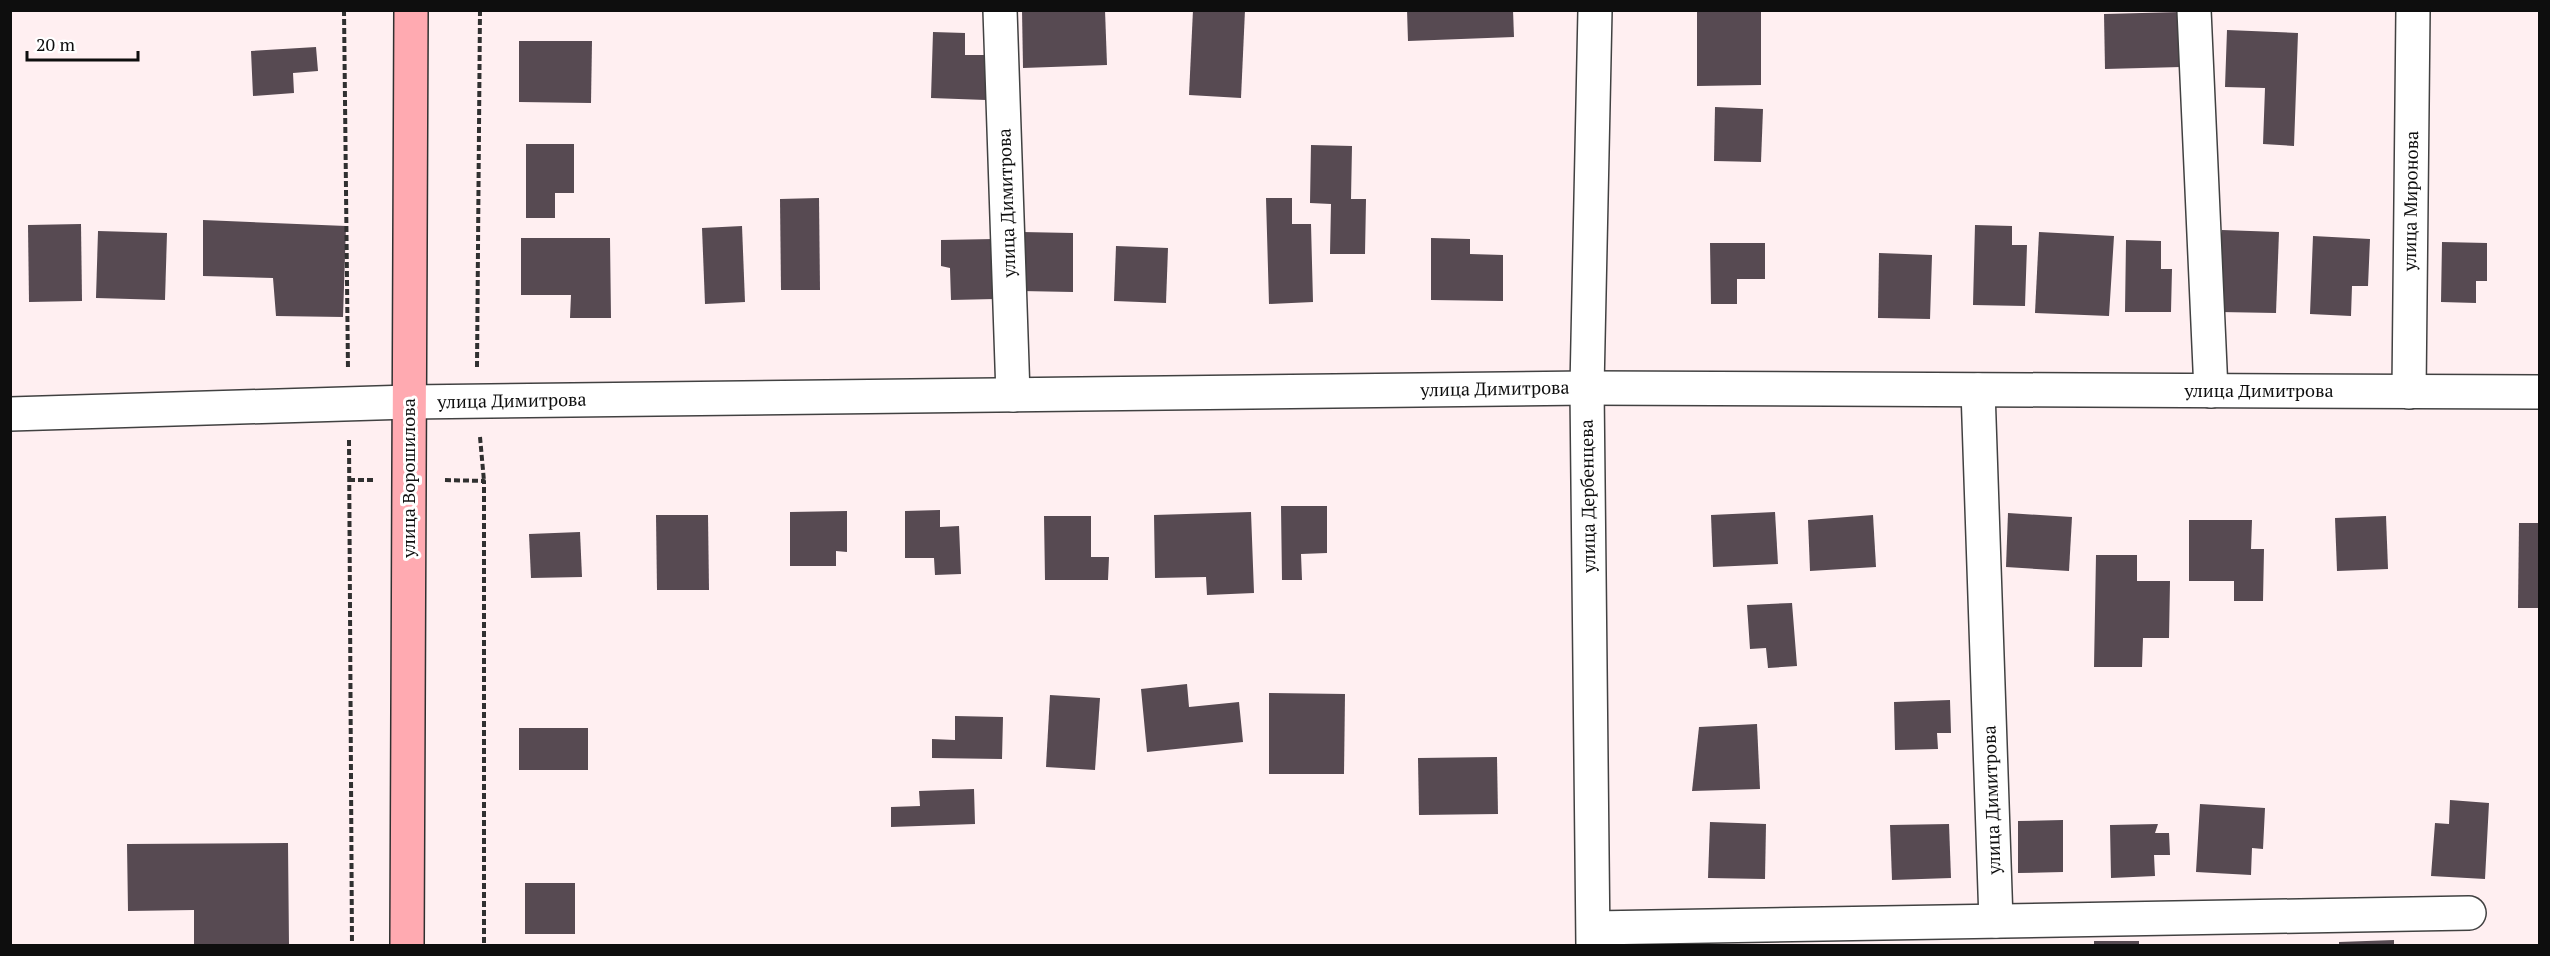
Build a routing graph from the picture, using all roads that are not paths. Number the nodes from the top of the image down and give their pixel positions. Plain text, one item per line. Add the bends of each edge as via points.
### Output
1 (411, 10) edge
2 (1000, 10) edge
3 (1595, 10) edge
4 (2194, 10) edge
5 (2413, 10) edge
6 (1587, 388) junction
7 (1978, 390) junction
8 (2211, 391) junction
9 (2409, 392) junction
10 (2540, 392) edge
11 (1013, 395) junction
12 (409, 402) junction
13 (10, 414) edge
14 (2469, 913) dead end
15 (1996, 921) junction
16 (1593, 937) edge
17 (407, 945) edge

1 - 12 street, улица Ворошилова
2 - 11 street, улица Димитрова
3 - 6 street, улица Дербенцева
4 - 8 street
5 - 9 street, улица Миронова
6 - 7 street, улица Димитрова
6 - 11 street, улица Димитрова
6 - 16 street, улица Дербенцева
7 - 8 street, улица Димитрова
7 - 15 street, улица Димитрова
8 - 9 street, улица Димитрова
9 - 10 street, улица Димитрова
11 - 12 street, улица Димитрова
12 - 13 street, улица Димитрова
12 - 17 street, улица Ворошилова
14 - 15 street
15 - 16 street

